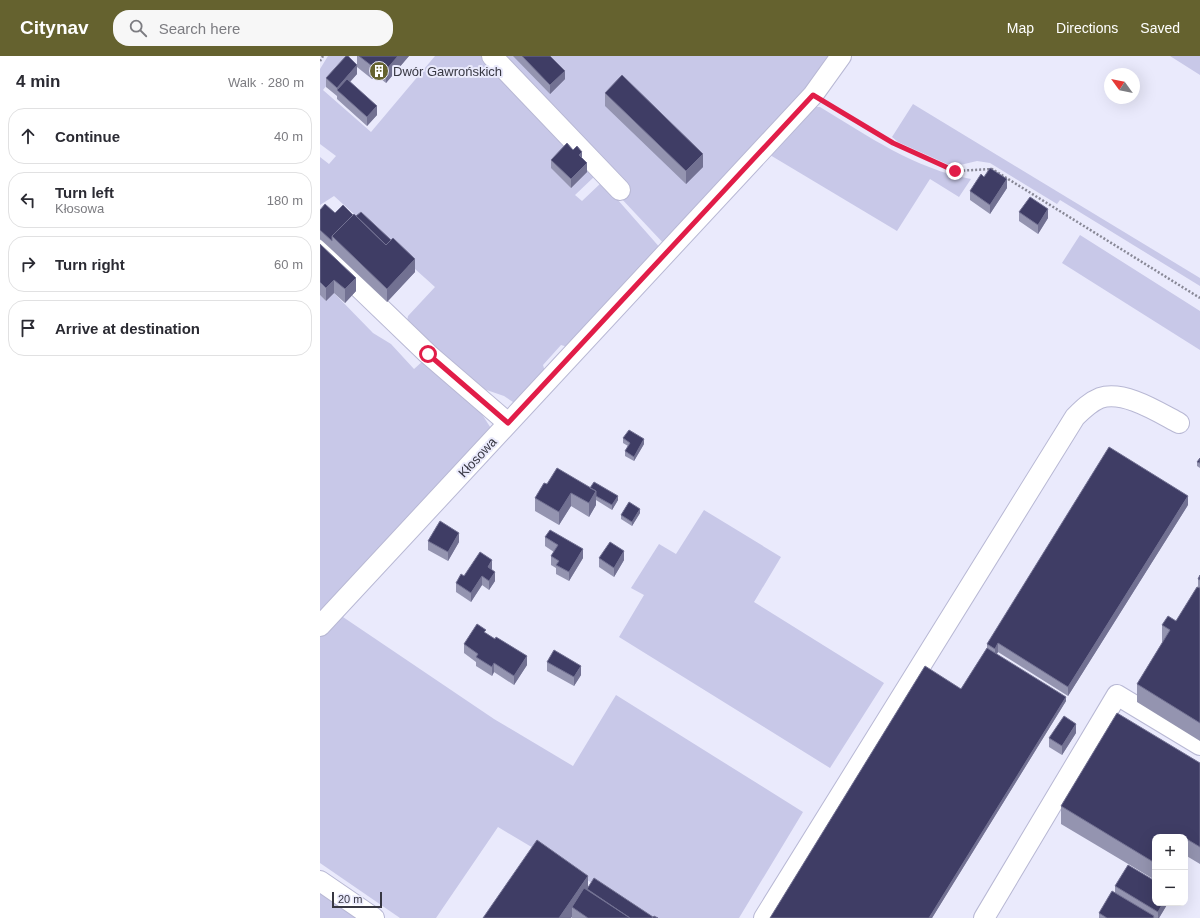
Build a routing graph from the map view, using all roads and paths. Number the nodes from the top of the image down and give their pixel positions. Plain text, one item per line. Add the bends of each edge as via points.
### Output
1 (323, 56) edge
2 (492, 56) edge
3 (841, 56) edge
4 (320, 61) edge
5 (813, 95) junction
6 (620, 190) dead end
7 (320, 250) edge
8 (1200, 298) edge
9 (508, 423) junction
10 (1179, 423) dead end
11 (320, 626) edge
12 (1200, 745) edge
13 (320, 881) edge
14 (374, 918) edge
15 (764, 918) edge
16 (984, 918) edge

1 - 4 path
2 - 6 street
3 - 5 street, Kłosowa
5 - 8 path via 893,143 955,171 992,169
5 - 9 street, Kłosowa
7 - 9 street via 428,354
9 - 11 street, Kłosowa
10 - 15 street via 1149,406 1116,397 1102,398 1089,404 1075,417
12 - 16 street via 1117,695
13 - 14 street

